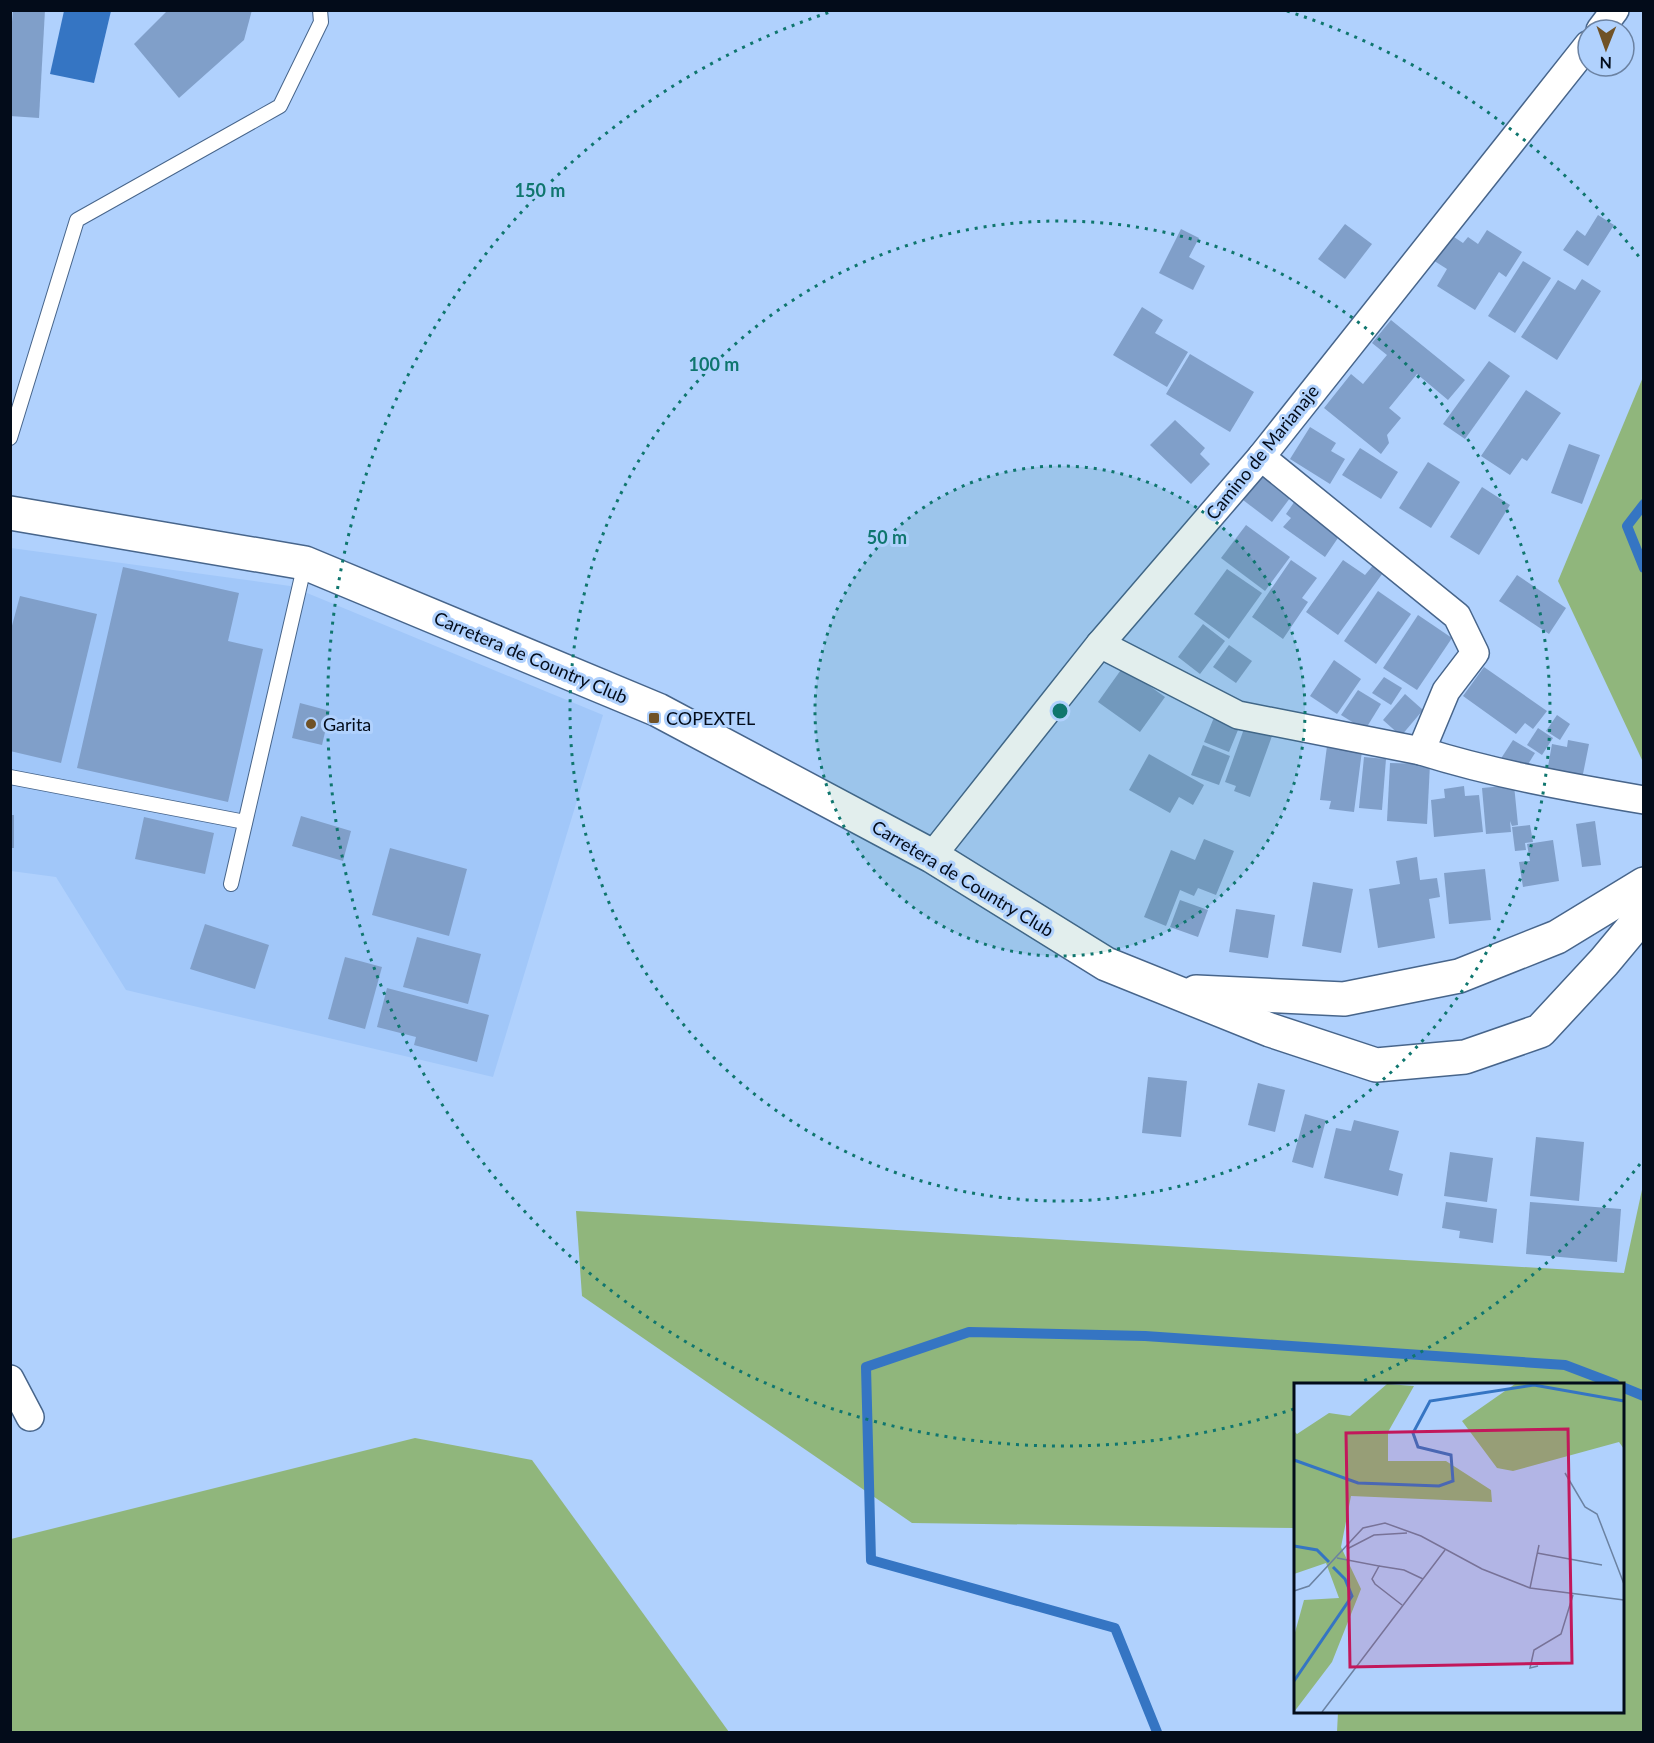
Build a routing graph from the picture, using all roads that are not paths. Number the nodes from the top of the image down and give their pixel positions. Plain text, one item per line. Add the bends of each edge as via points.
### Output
1 (320, 10) edge
2 (1576, 60) edge
3 (10, 438) edge
4 (1261, 457) junction
5 (10, 513) edge
6 (305, 564) junction
7 (1100, 644) junction
8 (1421, 751) junction
9 (10, 777) edge
10 (1644, 800) edge
11 (245, 822) junction
12 (932, 856) junction
13 (231, 884) dead end
14 (1644, 884) edge
15 (1644, 914) edge
16 (1172, 991) junction
17 (10, 1379) edge
18 (30, 1417) dead end

1 - 3 lane via 321,22 280,106 77,220
2 - 4 street, Camino de Marianaje
4 - 7 street, Camino de Marianaje
4 - 8 street via 1457,616 1475,653 1446,692
5 - 6 street, Carretera de Country Club
6 - 11 lane
6 - 12 street, Carretera de Country Club via 658,710
7 - 8 street via 1238,715
7 - 12 street, Camino de Marianaje
8 - 10 street via 1542,783
9 - 11 lane
11 - 13 lane
12 - 16 street, Carretera de Country Club via 1106,964
14 - 16 street, Carretera de Country Club via 1557,937 1459,976 1344,999
15 - 16 street, Carretera de Country Club via 1540,1031 1465,1057 1376,1065 1270,1030
17 - 18 street

